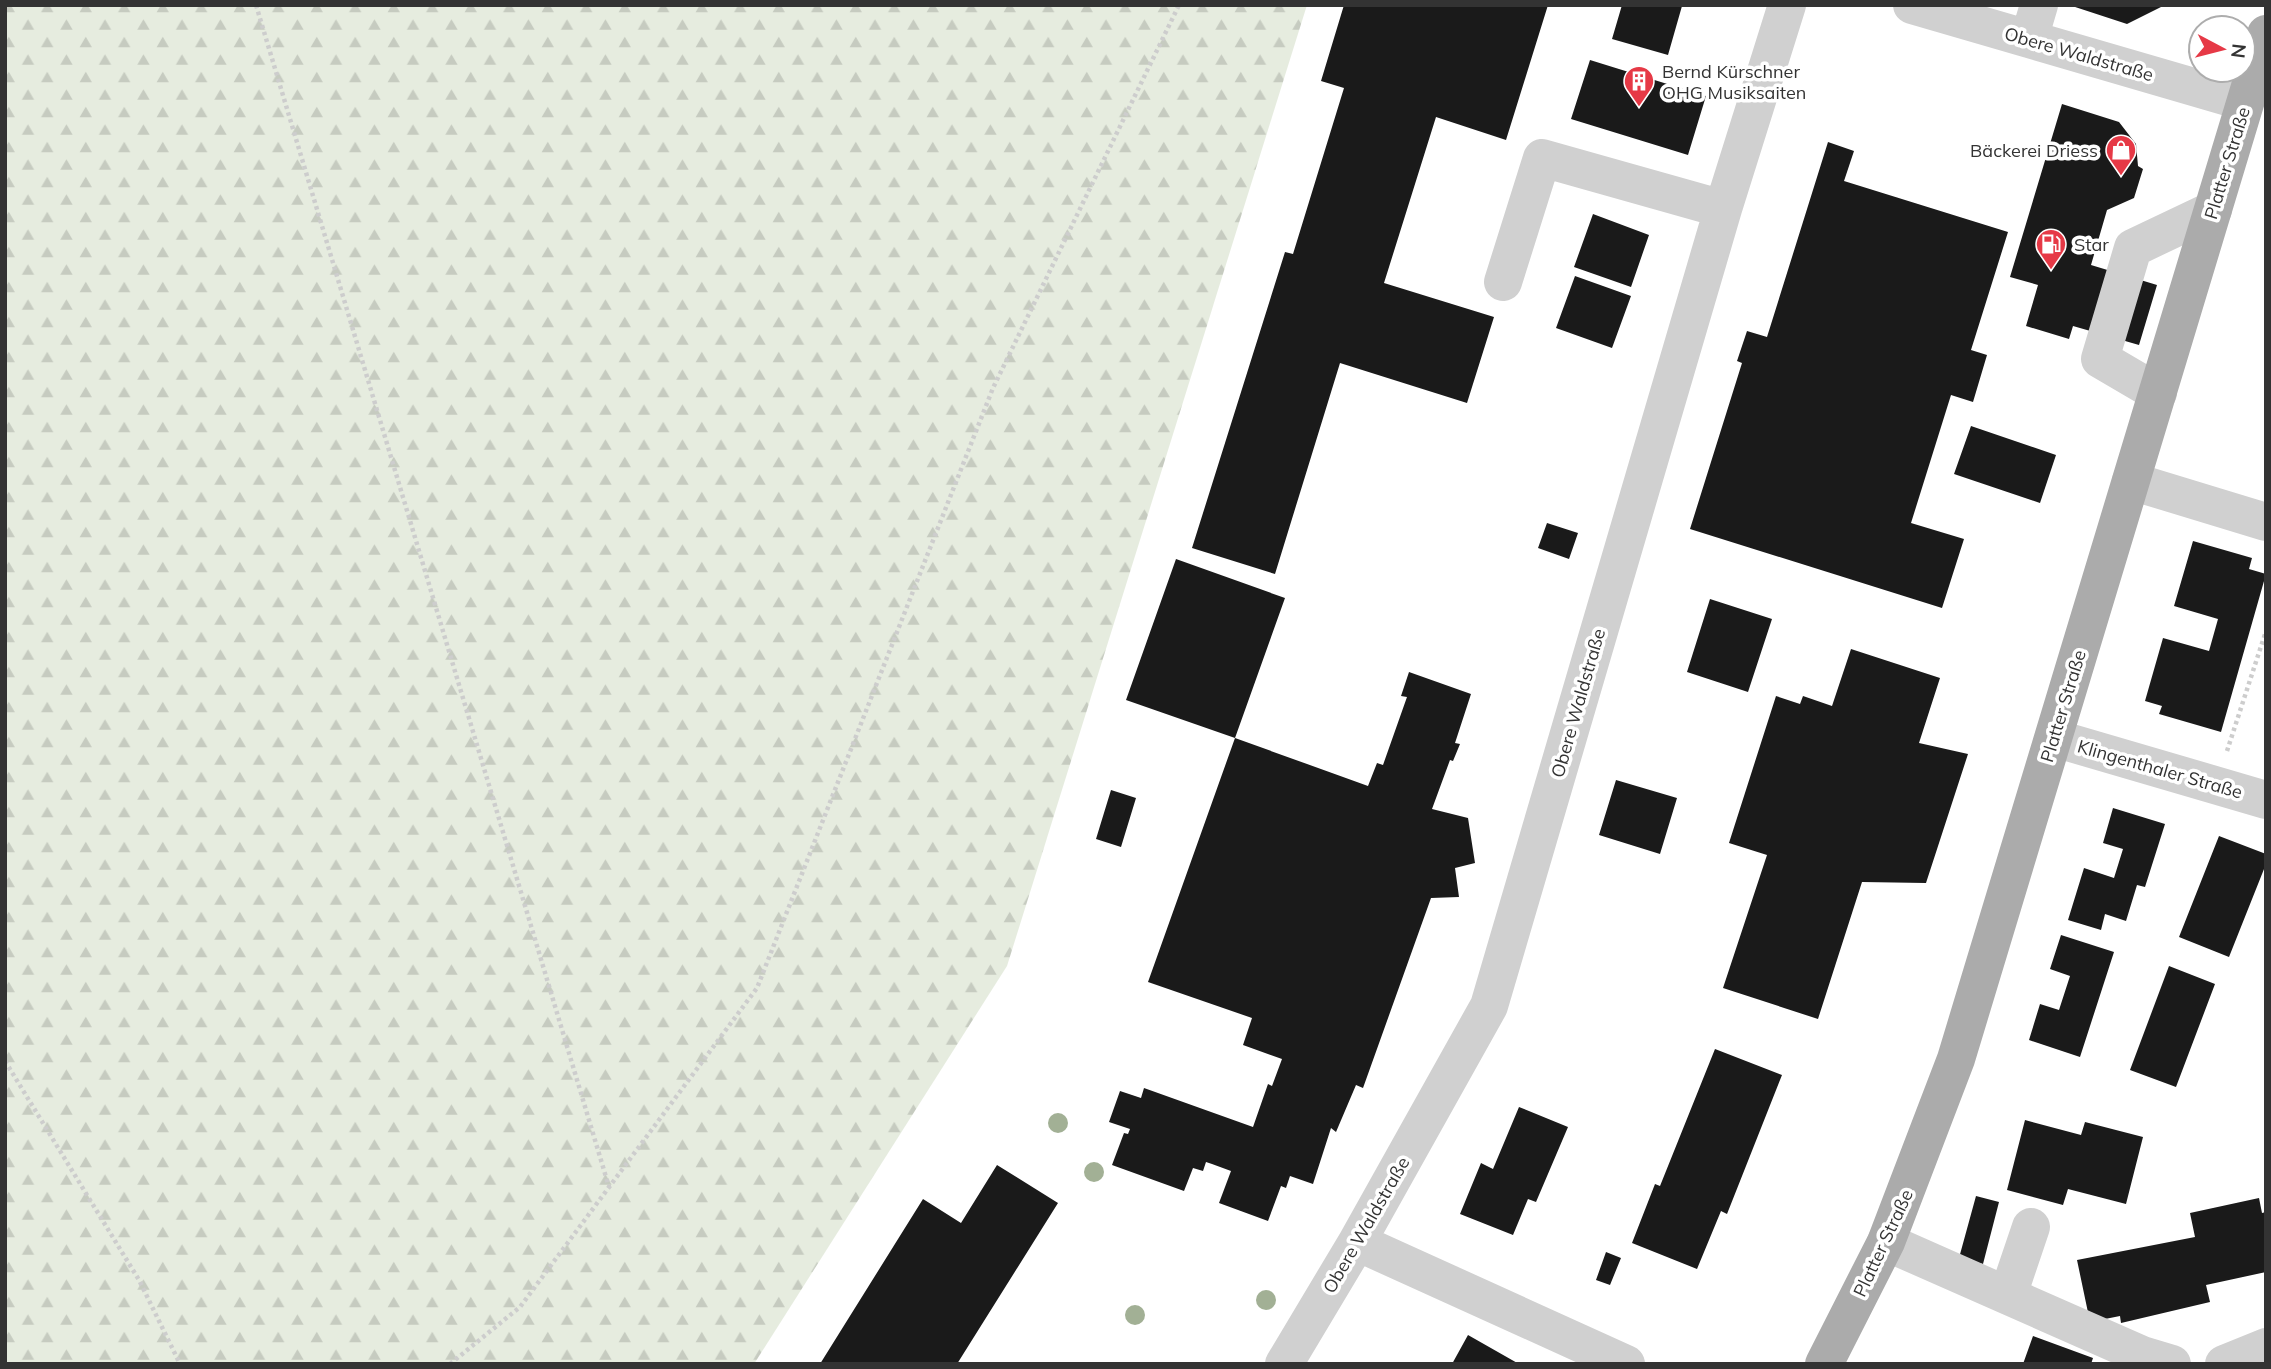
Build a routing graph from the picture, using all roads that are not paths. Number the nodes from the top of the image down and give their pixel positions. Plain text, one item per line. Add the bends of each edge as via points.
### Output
1 (1787, 5) edge
2 (1912, 5) edge
3 (2034, 22) edge
4 (2266, 34) edge
5 (2245, 102) junction
6 (1723, 209) junction
7 (2213, 210) junction
8 (1503, 282) dead end
9 (2158, 393) junction
10 (2131, 481) junction
11 (2266, 522) edge
12 (2054, 738) junction
13 (2266, 800) edge
14 (2031, 1227) dead end
15 (1357, 1242) junction
16 (1886, 1242) junction
17 (2008, 1295) junction
18 (2266, 1347) edge
19 (1284, 1364) edge
20 (1626, 1364) edge
21 (1824, 1364) edge
22 (2172, 1364) edge
23 (2224, 1364) edge

1 - 6 street, Obere Waldstraße
2 - 3 street, Obere Waldstraße
3 - 5 street, Obere Waldstraße
4 - 5 main road, Platter Straße
5 - 7 main road, Platter Straße
6 - 8 street via 1542,158
6 - 15 street, Obere Waldstraße via 1489,1006
7 - 9 main road, Platter Straße
7 - 9 street via 2133,248 2107,334 2100,359
9 - 10 main road, Platter Straße
10 - 11 street
10 - 12 main road, Platter Straße
12 - 13 street, Klingenthaler Straße
12 - 16 main road, Platter Straße via 1956,1059
14 - 17 street
15 - 19 street, Obere Waldstraße
15 - 20 street
16 - 17 street
16 - 21 main road, Platter Straße
17 - 22 street
18 - 23 street

